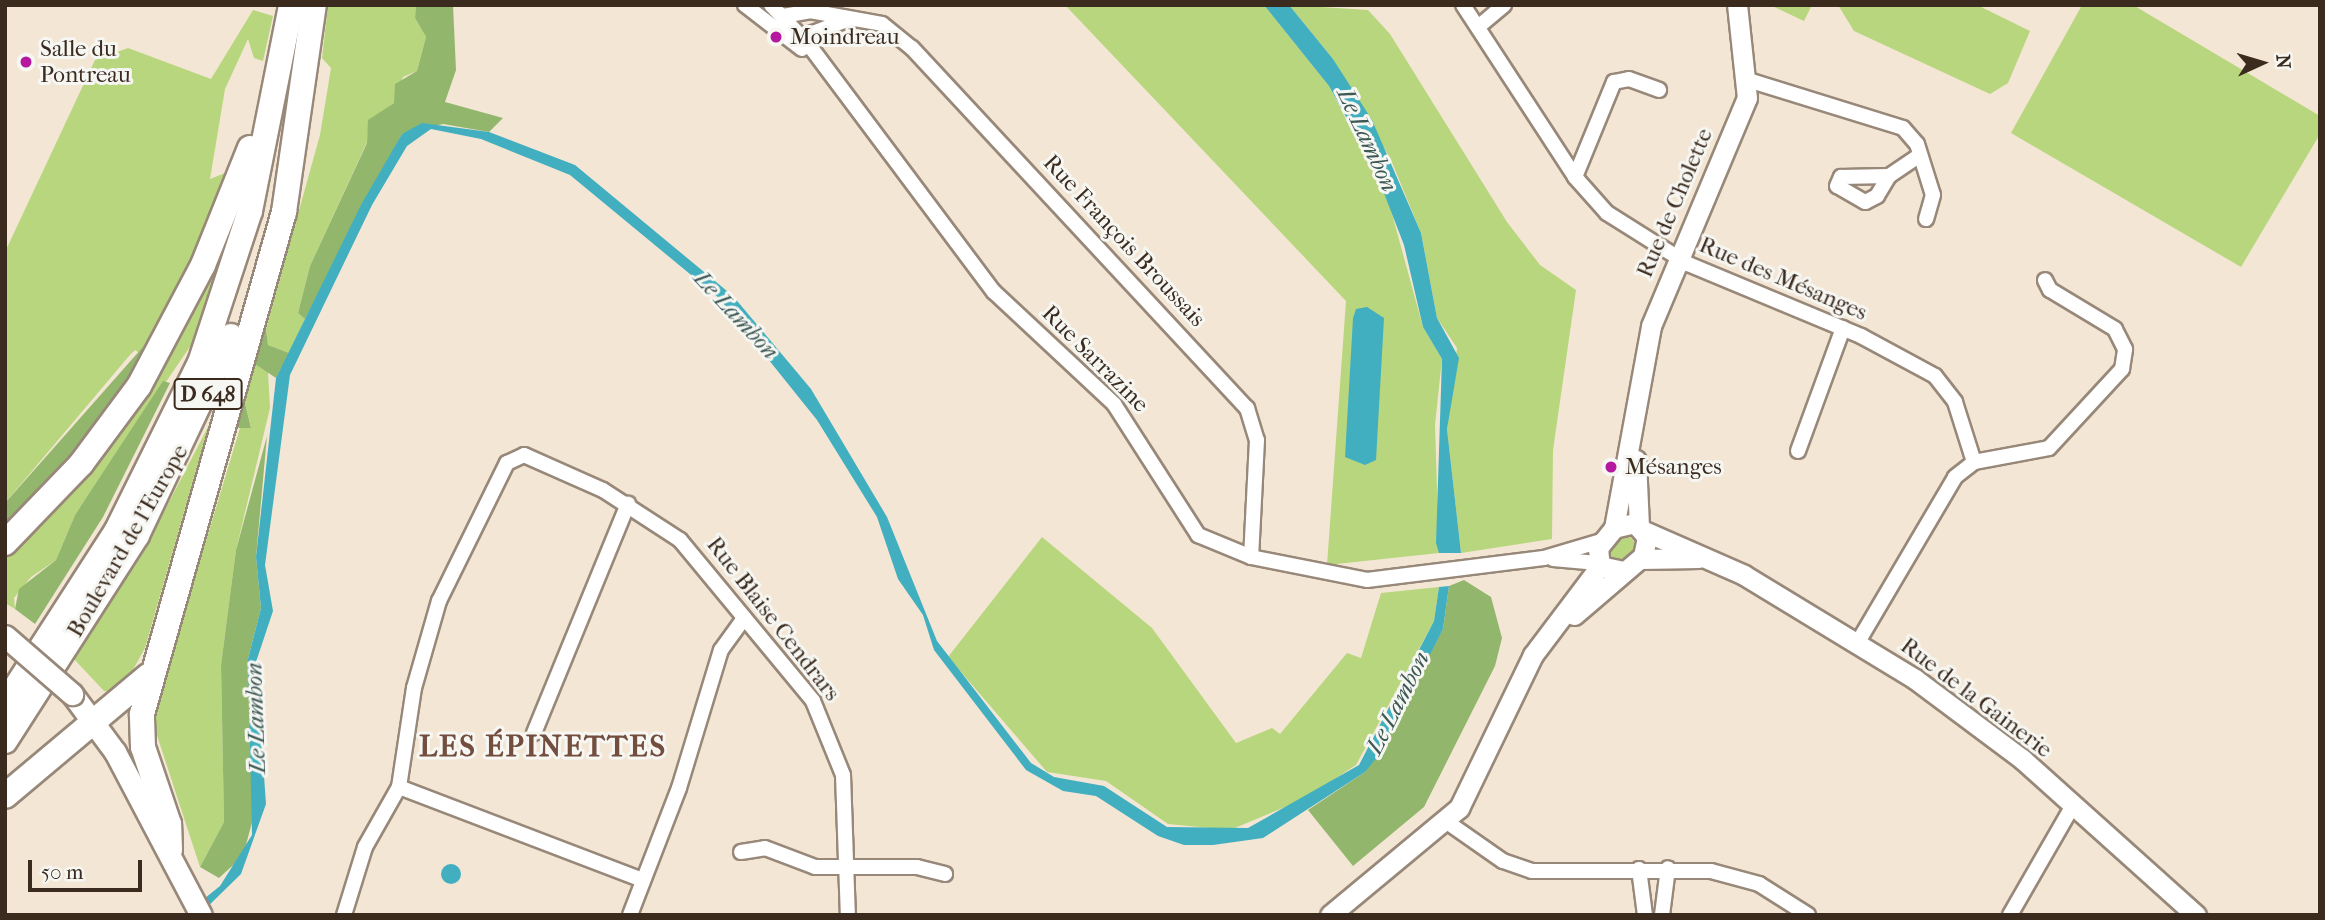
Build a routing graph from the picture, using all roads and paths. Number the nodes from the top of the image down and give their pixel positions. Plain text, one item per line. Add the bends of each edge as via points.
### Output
1 (289, 5) edge
2 (313, 5) edge
3 (745, 5) edge
4 (771, 5) edge
5 (1463, 5) edge
6 (1504, 5) edge
7 (1737, 5) edge
8 (776, 18) junction
9 (849, 20) junction
10 (1478, 27) junction
11 (797, 38) junction
12 (1748, 80) junction
13 (1659, 90) dead end
14 (1920, 155) junction
15 (1889, 176) dead end
16 (1575, 177) junction
17 (1926, 219) dead end
18 (1677, 258) junction
19 (2045, 280) dead end
20 (1843, 328) junction
21 (1634, 422) junction
22 (1798, 451) dead end
23 (1974, 461) junction
24 (628, 504) junction
25 (1642, 528) junction
26 (1607, 535) junction
27 (5, 543) edge
28 (1251, 557) junction
29 (1544, 558) junction
30 (1701, 558) junction
31 (1640, 559) junction
32 (1599, 565) junction
33 (1623, 572) junction
34 (744, 618) junction
35 (1561, 622) junction
36 (5, 636) edge
37 (1858, 642) junction
38 (150, 673) junction
39 (5, 704) edge
40 (97, 724) junction
41 (534, 733) dead end
42 (5, 741) edge
43 (399, 787) junction
44 (5, 796) edge
45 (2072, 807) junction
46 (1447, 822) junction
47 (170, 850) junction
48 (740, 852) dead end
49 (849, 868) junction
50 (1668, 868) junction
51 (1639, 869) junction
52 (945, 874) dead end
53 (642, 880) junction
54 (1793, 910) edge
55 (201, 915) edge
56 (344, 915) edge
57 (630, 915) edge
58 (848, 915) edge
59 (1330, 915) edge
60 (1645, 915) edge
61 (1662, 915) edge
62 (1808, 915) edge
63 (2010, 915) edge
64 (2196, 915) edge

1 - 27 highway via 237,189 182,310 113,423
1 - 39 highway, Boulevard de l'Europe / D 648 via 250,211 200,363 116,532
2 - 38 highway via 284,212
2 - 42 highway, Boulevard de l'Europe / D 648 via 263,239 213,383 137,536
3 - 8 street, Rue Sarrazine
4 - 8 street, Rue Sarrazine
5 - 10 street, Rue des Mésanges
6 - 10 street
7 - 12 street, Rue de Cholette
8 - 9 street, Rue François Broussais via 810,11
8 - 11 street, Rue Sarrazine
9 - 11 street, Rue François Broussais
9 - 28 street, Rue François Broussais via 882,24 912,48 1247,408 1257,440
10 - 16 street, Rue des Mésanges
11 - 28 street, Rue Sarrazine via 994,292 1122,414 1198,535
12 - 14 street via 1903,128
12 - 18 street, Rue de Cholette via 1741,115
13 - 16 street via 1629,79 1614,82
14 - 15 street
14 - 17 street via 1935,204
16 - 18 street, Rue des Mésanges via 1621,225
18 - 20 street, Rue des Mésanges
18 - 21 street, Rue de Cholette via 1651,326
19 - 23 street via 2050,290 2115,329 2125,349 2122,369 2049,448
20 - 22 street
20 - 23 street, Rue des Mésanges via 1943,381
21 - 25 street, Rue de Cholette
21 - 26 street, Rue de Cholette
23 - 37 street via 1948,487
24 - 34 street, Rue Blaise Cendrars via 680,540
24 - 41 street
24 - 43 street, Rue Blaise Cendrars via 518,455 507,463 436,608
25 - 26 street
25 - 30 street, Rue de la Gainerie
25 - 31 street, Rue de Cholette via 1648,545
26 - 29 street, Rue Sarrazine
26 - 32 street, Rue de Cholette
28 - 29 street, Rue Sarrazine via 1367,580
29 - 32 street, Rue Sarrazine
30 - 31 street, Rue de la Gainerie
30 - 37 street, Rue de la Gainerie via 1744,575
31 - 33 street
32 - 33 street
32 - 35 street
33 - 35 street
34 - 49 street, Rue Blaise Cendrars via 813,701 837,750
34 - 53 street via 721,650 679,788
35 - 46 street via 1533,655 1468,793
36 - 40 main road, bridge via 72,694
37 - 45 street, Rue de la Gainerie via 2022,759
38 - 40 highway
38 - 47 highway via 142,740 169,824
40 - 44 highway
40 - 47 main road
43 - 53 street
43 - 56 street via 365,847
45 - 63 street
45 - 64 street, Rue de la Gainerie
46 - 51 street via 1503,861 1532,871 1566,876
46 - 59 street via 1386,863
47 - 55 main road
48 - 49 street via 765,848 815,867
49 - 52 street via 917,867
49 - 58 street, Rue Blaise Cendrars
50 - 51 street
50 - 54 street via 1737,877
50 - 61 street
51 - 60 street
53 - 57 street
54 - 62 street

